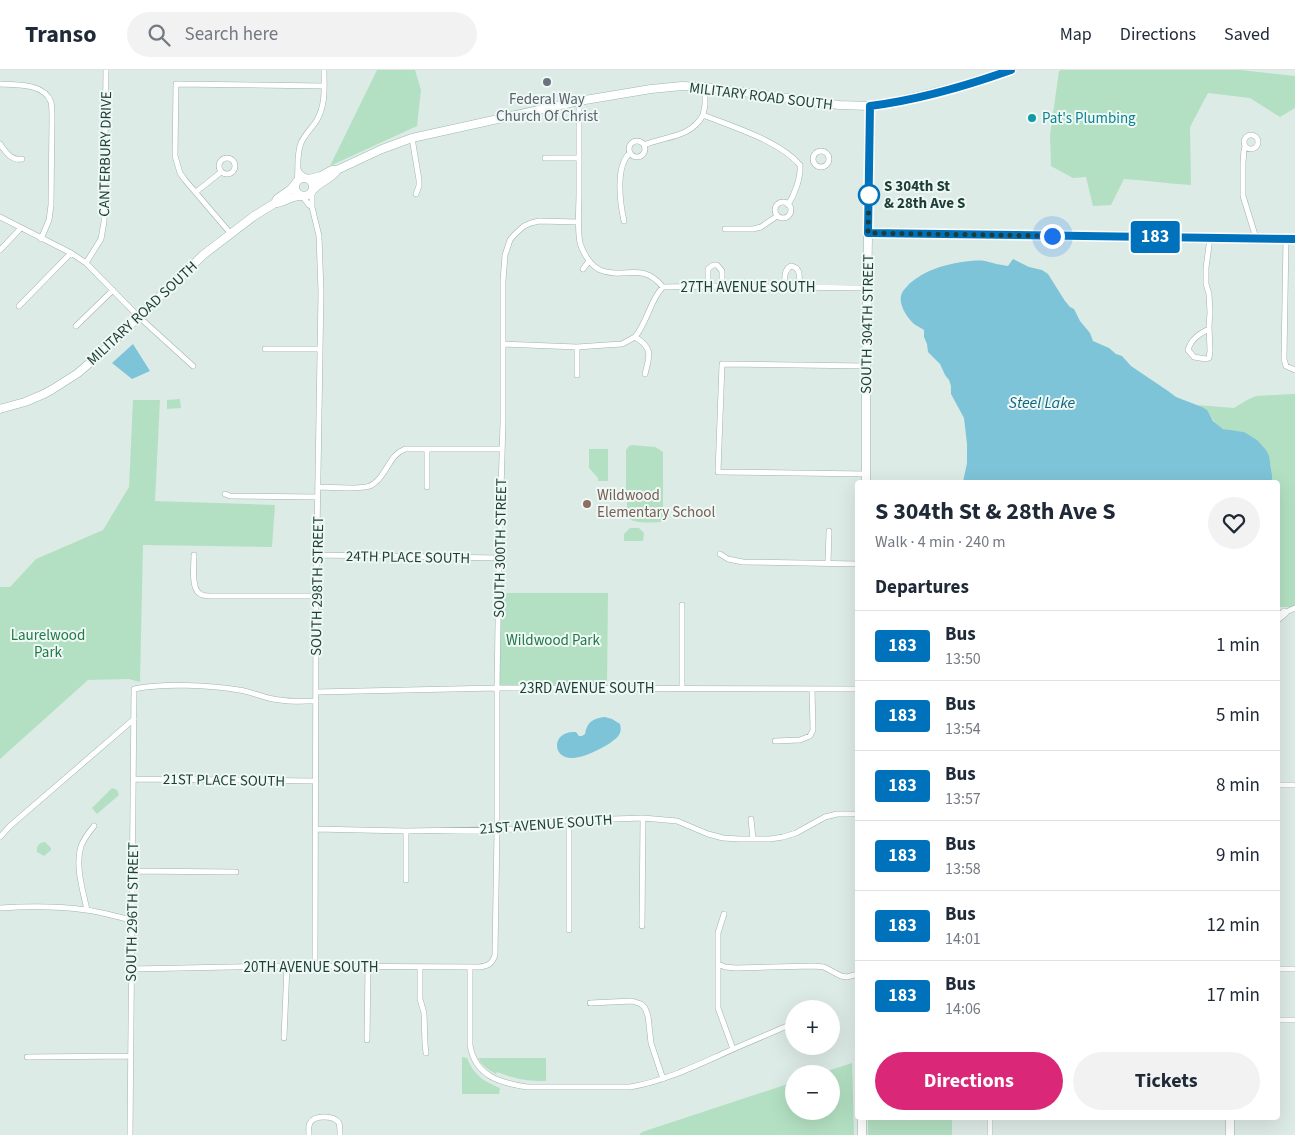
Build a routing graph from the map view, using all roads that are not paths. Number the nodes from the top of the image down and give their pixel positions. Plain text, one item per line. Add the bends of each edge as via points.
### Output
1 (106, 70) edge
2 (324, 70) edge
3 (1011, 70) edge
4 (0, 84) edge
5 (324, 86) junction
6 (705, 87) junction
7 (580, 101) junction
8 (870, 106) junction
9 (703, 115) junction
10 (412, 138) junction
11 (0, 144) edge
12 (644, 145) junction
13 (1245, 147) dead end
14 (630, 153) junction
15 (545, 158) dead end
16 (579, 158) junction
17 (22, 159) dead end
18 (813, 161) dead end
19 (800, 165) junction
20 (298, 168) junction
21 (337, 170) junction
22 (221, 172) dead end
23 (308, 178) junction
24 (296, 183) junction
25 (313, 191) junction
26 (196, 192) junction
27 (416, 194) dead end
28 (302, 196) junction
29 (275, 203) junction
30 (788, 205) junction
31 (312, 207) junction
32 (778, 216) junction
33 (0, 217) edge
34 (624, 221) dead end
35 (578, 222) junction
36 (22, 228) junction
37 (726, 230) dead end
38 (868, 233) junction
39 (231, 234) junction
40 (42, 238) junction
41 (1210, 238) junction
42 (1256, 238) junction
43 (1286, 239) junction
44 (1295, 239) edge
45 (0, 250) edge
46 (71, 253) junction
47 (589, 261) junction
48 (86, 263) junction
49 (583, 269) dead end
50 (708, 286) junction
51 (722, 286) junction
52 (785, 286) junction
53 (799, 287) junction
54 (663, 288) junction
55 (867, 288) junction
56 (113, 290) junction
57 (19, 306) dead end
58 (138, 316) junction
59 (76, 326) dead end
60 (1209, 329) junction
61 (635, 337) junction
62 (503, 344) junction
63 (577, 347) junction
64 (320, 349) junction
65 (266, 350) dead end
66 (193, 366) dead end
67 (866, 366) junction
68 (1295, 370) edge
69 (645, 374) dead end
70 (577, 375) dead end
71 (0, 409) edge
72 (502, 449) junction
73 (427, 450) junction
74 (866, 478) edge
75 (318, 487) junction
76 (428, 487) dead end
77 (225, 494) dead end
78 (318, 497) junction
79 (829, 531) dead end
80 (720, 554) dead end
81 (316, 555) junction
82 (194, 556) dead end
83 (499, 558) junction
84 (828, 563) junction
85 (855, 564) edge
86 (316, 596) junction
87 (682, 605) dead end
88 (1295, 608) edge
89 (1284, 613) joint
90 (1280, 616) edge
91 (497, 688) junction
92 (682, 688) junction
93 (812, 689) junction
94 (855, 689) edge
95 (316, 692) junction
96 (316, 701) junction
97 (134, 719) junction
98 (775, 741) dead end
99 (133, 779) junction
100 (314, 781) junction
101 (1280, 785) edge
102 (1295, 785) edge
103 (855, 814) edge
104 (643, 818) junction
105 (751, 819) dead end
106 (569, 820) junction
107 (94, 826) dead end
108 (315, 829) junction
109 (498, 829) junction
110 (406, 831) junction
111 (0, 836) edge
112 (753, 840) junction
113 (132, 871) junction
114 (236, 872) dead end
115 (406, 880) dead end
116 (0, 908) edge
117 (87, 910) junction
118 (724, 914) dead end
119 (132, 920) junction
120 (642, 926) dead end
121 (569, 930) dead end
122 (491, 964) joint
123 (718, 964) junction
124 (287, 966) junction
125 (315, 966) junction
126 (368, 966) junction
127 (420, 967) junction
128 (470, 967) junction
129 (132, 969) junction
130 (1280, 969) edge
131 (1295, 969) edge
132 (855, 975) edge
133 (590, 1003) dead end
134 (1280, 1020) edge
135 (1295, 1020) edge
136 (785, 1027) edge
137 (284, 1038) dead end
138 (367, 1040) dead end
139 (733, 1049) junction
140 (426, 1053) dead end
141 (130, 1056) junction
142 (27, 1057) dead end
143 (663, 1078) junction
144 (862, 1120) edge
145 (990, 1120) edge
146 (1230, 1120) edge
147 (130, 1135) edge
148 (309, 1135) edge
149 (340, 1135) edge
150 (862, 1135) edge
151 (990, 1135) edge
152 (1230, 1135) edge

1 - 48 street, CANTERBURY DRIVE via 104,222 101,239
2 - 5 street
3 - 8 main road, MILITARY ROAD SOUTH via 953,88
4 - 40 street via 37,89 47,96 51,104 51,205
5 - 20 street via 317,120 301,143
5 - 26 street via 176,84 175,156 180,173
6 - 7 main road, MILITARY ROAD SOUTH via 651,89
6 - 8 main road, MILITARY ROAD SOUTH via 838,106
6 - 9 street
7 - 10 main road, MILITARY ROAD SOUTH
7 - 16 street
8 - 38 main road, SOUTH 304TH STREET
9 - 12 street via 683,134
9 - 19 street via 768,142
10 - 21 main road, MILITARY ROAD SOUTH
10 - 27 street via 419,180
11 - 17 street via 12,157
12 - 14 street via 641,156
12 - 14 street via 637,141 632,143
13 - 42 street via 1243,196
14 - 34 street via 623,162 621,175
15 - 16 street
16 - 35 street
18 - 19 street
19 - 30 street via 800,174
20 - 23 street
20 - 24 street
21 - 23 main road, MILITARY ROAD SOUTH
21 - 25 main road, MILITARY ROAD SOUTH
22 - 26 street
23 - 24 main road via 300,178
23 - 25 main road via 313,184
24 - 28 main road via 296,192
24 - 29 main road, MILITARY ROAD SOUTH
25 - 28 main road
25 - 31 street, SOUTH 298TH STREET
26 - 39 street
28 - 29 main road, MILITARY ROAD SOUTH
28 - 31 street, SOUTH 298TH STREET
29 - 39 main road, MILITARY ROAD SOUTH
30 - 32 street via 788,216
30 - 32 street via 777,205
31 - 64 street, SOUTH 298TH STREET via 320,248
32 - 37 street via 761,227
33 - 36 street
35 - 47 street via 580,244
35 - 62 street, SOUTH 300TH STREET via 535,221 524,226 510,240 503,281
36 - 40 street
36 - 45 street
38 - 41 main road
38 - 55 main road, SOUTH 304TH STREET
39 - 58 main road, MILITARY ROAD SOUTH via 203,255
40 - 46 street
41 - 42 main road
41 - 60 street via 1206,268
42 - 43 main road
43 - 44 main road
43 - 68 street via 1284,359 1286,366
46 - 48 street
46 - 57 street
47 - 49 street
47 - 54 street, 27TH AVENUE SOUTH via 606,272 651,275
48 - 56 street
50 - 51 street, 27TH AVENUE SOUTH
50 - 51 street via 708,269 716,265 722,270
50 - 54 street, 27TH AVENUE SOUTH
51 - 52 street, 27TH AVENUE SOUTH
52 - 53 street, 27TH AVENUE SOUTH
52 - 53 street via 785,272 791,266 799,271
53 - 55 street, 27TH AVENUE SOUTH
54 - 61 street
55 - 67 main road, SOUTH 304TH STREET
56 - 58 street
56 - 59 street
58 - 66 street
58 - 71 main road, MILITARY ROAD SOUTH via 93,360 66,381 32,399
60 - 60 street via 1198,335 1189,346 1188,350 1194,357 1209,358
61 - 63 street via 619,344
61 - 69 street via 648,348
62 - 63 street
62 - 72 street, SOUTH 300TH STREET
63 - 70 street
64 - 65 street
64 - 75 street, SOUTH 298TH STREET
67 - 74 main road, SOUTH 304TH STREET
67 - 74 street via 722,364 718,472
72 - 73 street
72 - 83 street, SOUTH 300TH STREET
73 - 75 street via 405,449 399,452 371,485
73 - 76 street
75 - 78 street, SOUTH 298TH STREET
77 - 78 street
78 - 81 street, SOUTH 298TH STREET
79 - 84 street
80 - 84 street via 740,562
81 - 83 street, 24TH PLACE SOUTH
81 - 86 street, SOUTH 298TH STREET
82 - 86 street via 194,585 203,595
83 - 91 street, SOUTH 300TH STREET
84 - 85 street
86 - 95 street, SOUTH 298TH STREET
87 - 92 street
88 - 89 street
89 - 90 main road
91 - 92 street, 23RD AVENUE SOUTH
91 - 95 street, 23RD AVENUE SOUTH
91 - 109 street, SOUTH 300TH STREET
92 - 93 street, 23RD AVENUE SOUTH
93 - 94 street, 23RD AVENUE SOUTH
93 - 98 street via 813,730 810,736 800,740
95 - 96 street, SOUTH 298TH STREET
96 - 97 street, SOUTH 296TH STREET via 281,700 222,688 146,687 134,689
96 - 100 street, SOUTH 298TH STREET
97 - 99 street, SOUTH 296TH STREET
97 - 111 street
99 - 100 street, 21ST PLACE SOUTH
99 - 113 street, SOUTH 296TH STREET
100 - 108 street, SOUTH 298TH STREET
101 - 102 street
103 - 112 street, 21ST AVENUE SOUTH via 825,817 789,836
104 - 106 street, 21ST AVENUE SOUTH
104 - 112 street, 21ST AVENUE SOUTH via 678,821 723,838
104 - 120 street
105 - 112 street
106 - 109 street, 21ST AVENUE SOUTH via 552,821 534,828
106 - 121 street
107 - 117 street via 81,847 80,855
108 - 110 street, 21ST AVENUE SOUTH
108 - 125 street, SOUTH 298TH STREET
109 - 110 street, 21ST AVENUE SOUTH
109 - 122 street, SOUTH 300TH STREET via 495,955
110 - 115 street
113 - 114 street
113 - 119 street, SOUTH 296TH STREET
116 - 117 street
117 - 119 street
118 - 123 street via 718,934
119 - 129 street, SOUTH 296TH STREET
122 - 128 street, 20TH AVENUE SOUTH
123 - 132 street via 730,968 814,966 824,967 841,976
123 - 139 street via 718,1008
124 - 125 street, 20TH AVENUE SOUTH
124 - 129 street, 20TH AVENUE SOUTH
124 - 137 street
125 - 126 street, 20TH AVENUE SOUTH
126 - 127 street, 20TH AVENUE SOUTH
126 - 138 street
127 - 128 street, 20TH AVENUE SOUTH
127 - 140 street
128 - 143 street via 470,1046 484,1073 527,1087 630,1087
129 - 141 street, SOUTH 296TH STREET
130 - 131 street
133 - 143 street via 632,1001 645,1008 651,1042
134 - 135 street
136 - 139 street
139 - 143 street
141 - 142 street
141 - 147 street, SOUTH 296TH STREET
144 - 150 main road
145 - 151 street
146 - 152 main road
148 - 149 street via 310,1122 320,1117 336,1120

